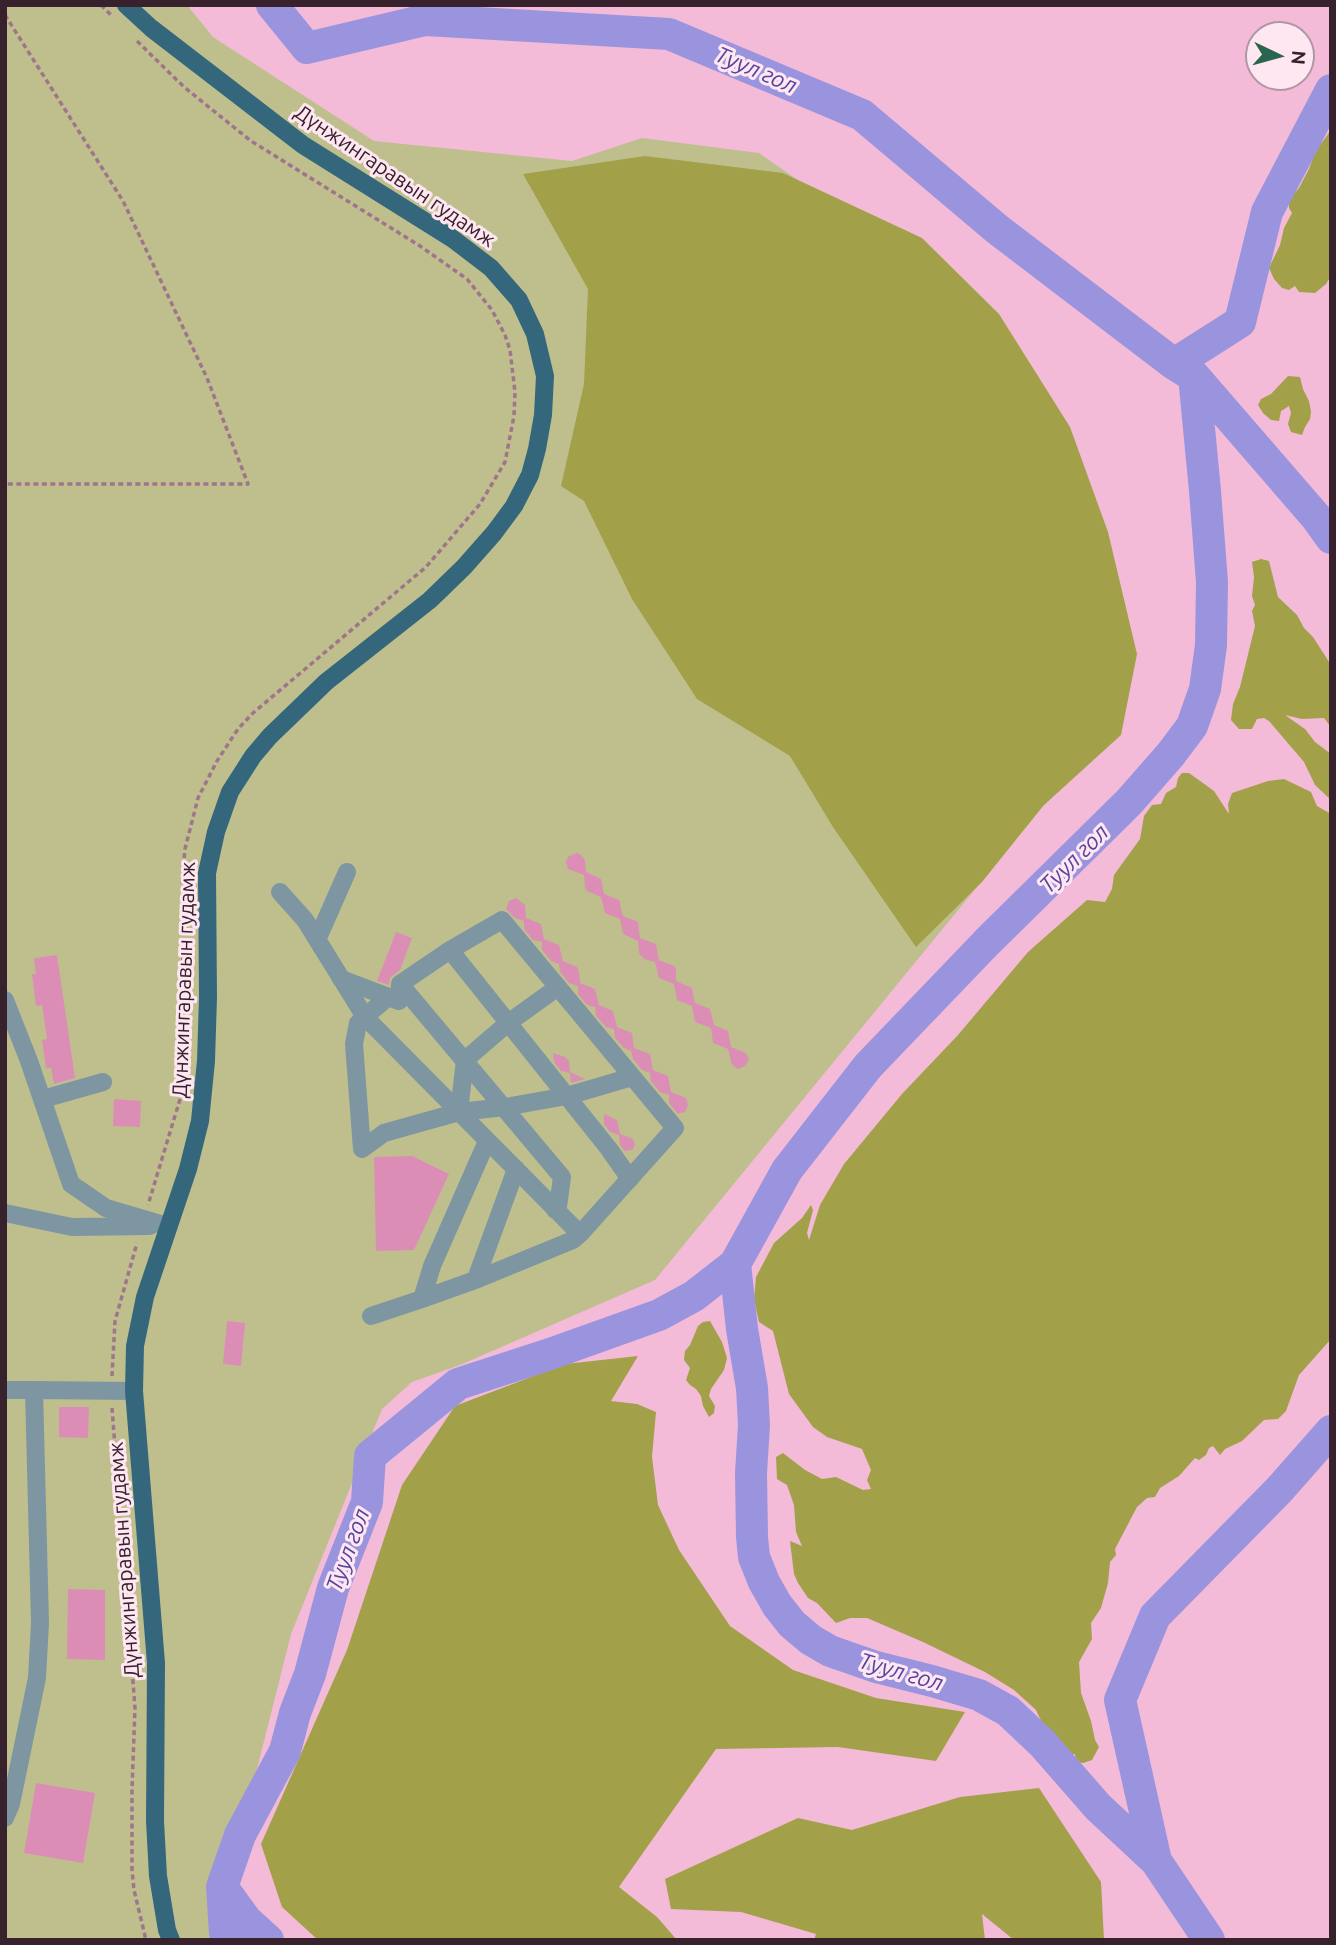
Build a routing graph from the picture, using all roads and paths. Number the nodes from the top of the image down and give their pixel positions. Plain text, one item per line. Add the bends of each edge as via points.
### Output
1 (101, 5) edge
2 (120, 12) edge
3 (5, 15) edge
4 (135, 38) dead end
5 (5, 484) edge
6 (347, 872) dead end
7 (280, 892) dead end
8 (317, 940) junction
9 (450, 950) junction
10 (341, 979) junction
11 (558, 987) junction
12 (394, 990) junction
13 (5, 1000) edge
14 (365, 1017) junction
15 (508, 1023) junction
16 (465, 1060) junction
17 (632, 1077) junction
18 (103, 1082) dead end
19 (567, 1096) junction
20 (43, 1099) junction
21 (505, 1107) junction
22 (459, 1112) junction
23 (487, 1141) junction
24 (516, 1169) junction
25 (630, 1179) junction
26 (555, 1210) junction
27 (5, 1213) edge
28 (143, 1223) junction
29 (167, 1226) junction
30 (580, 1234) junction
31 (427, 1264) junction
32 (471, 1282) junction
33 (422, 1299) junction
34 (371, 1316) dead end
35 (5, 1390) edge
36 (34, 1390) junction
37 (112, 1390) junction
38 (134, 1391) junction
39 (5, 1818) edge
40 (146, 1940) edge
41 (172, 1940) edge

1 - 2 path
2 - 29 main road, Дүнжингаравын гудамж via 151,29 303,145 491,268 519,300 535,334 545,376 543,415 530,475 494,533 430,600 326,682 270,736 230,792 207,873 208,1010 200,1121
3 - 5 path via 123,201 207,378 248,484
4 - 28 path via 251,141 467,279 505,335 515,392 505,462 480,504 426,567 253,713 216,761 198,798 182,880 184,1086
6 - 8 street
7 - 8 street
8 - 10 street
9 - 11 street via 502,920
9 - 12 street
9 - 15 street
10 - 12 street
10 - 14 street
11 - 15 street
11 - 17 street
12 - 14 street
12 - 16 street
13 - 20 street
14 - 22 street
14 - 22 street via 358,1023 354,1044 362,1149 384,1133
15 - 16 street
15 - 19 street
16 - 21 street
16 - 22 street
17 - 19 street
17 - 25 street via 675,1128
18 - 20 street
19 - 21 street
19 - 25 street
20 - 28 street via 71,1184 106,1208
21 - 22 street
21 - 26 street via 562,1177
22 - 23 street
23 - 24 street
23 - 31 street
24 - 26 street
24 - 32 street
25 - 30 street
26 - 30 street
27 - 28 street via 72,1227
28 - 29 street
28 - 37 path via 115,1321
29 - 38 main road, Дүнжингаравын гудамж via 135,1346
30 - 32 street
31 - 32 street
31 - 33 street
32 - 33 street
33 - 34 street
35 - 36 street
36 - 37 street
36 - 39 street via 40,1623 37,1678
37 - 38 street
37 - 40 path via 135,1708 132,1870
38 - 41 main road, Дүнжингаравын гудамж via 156,1663 158,1876

